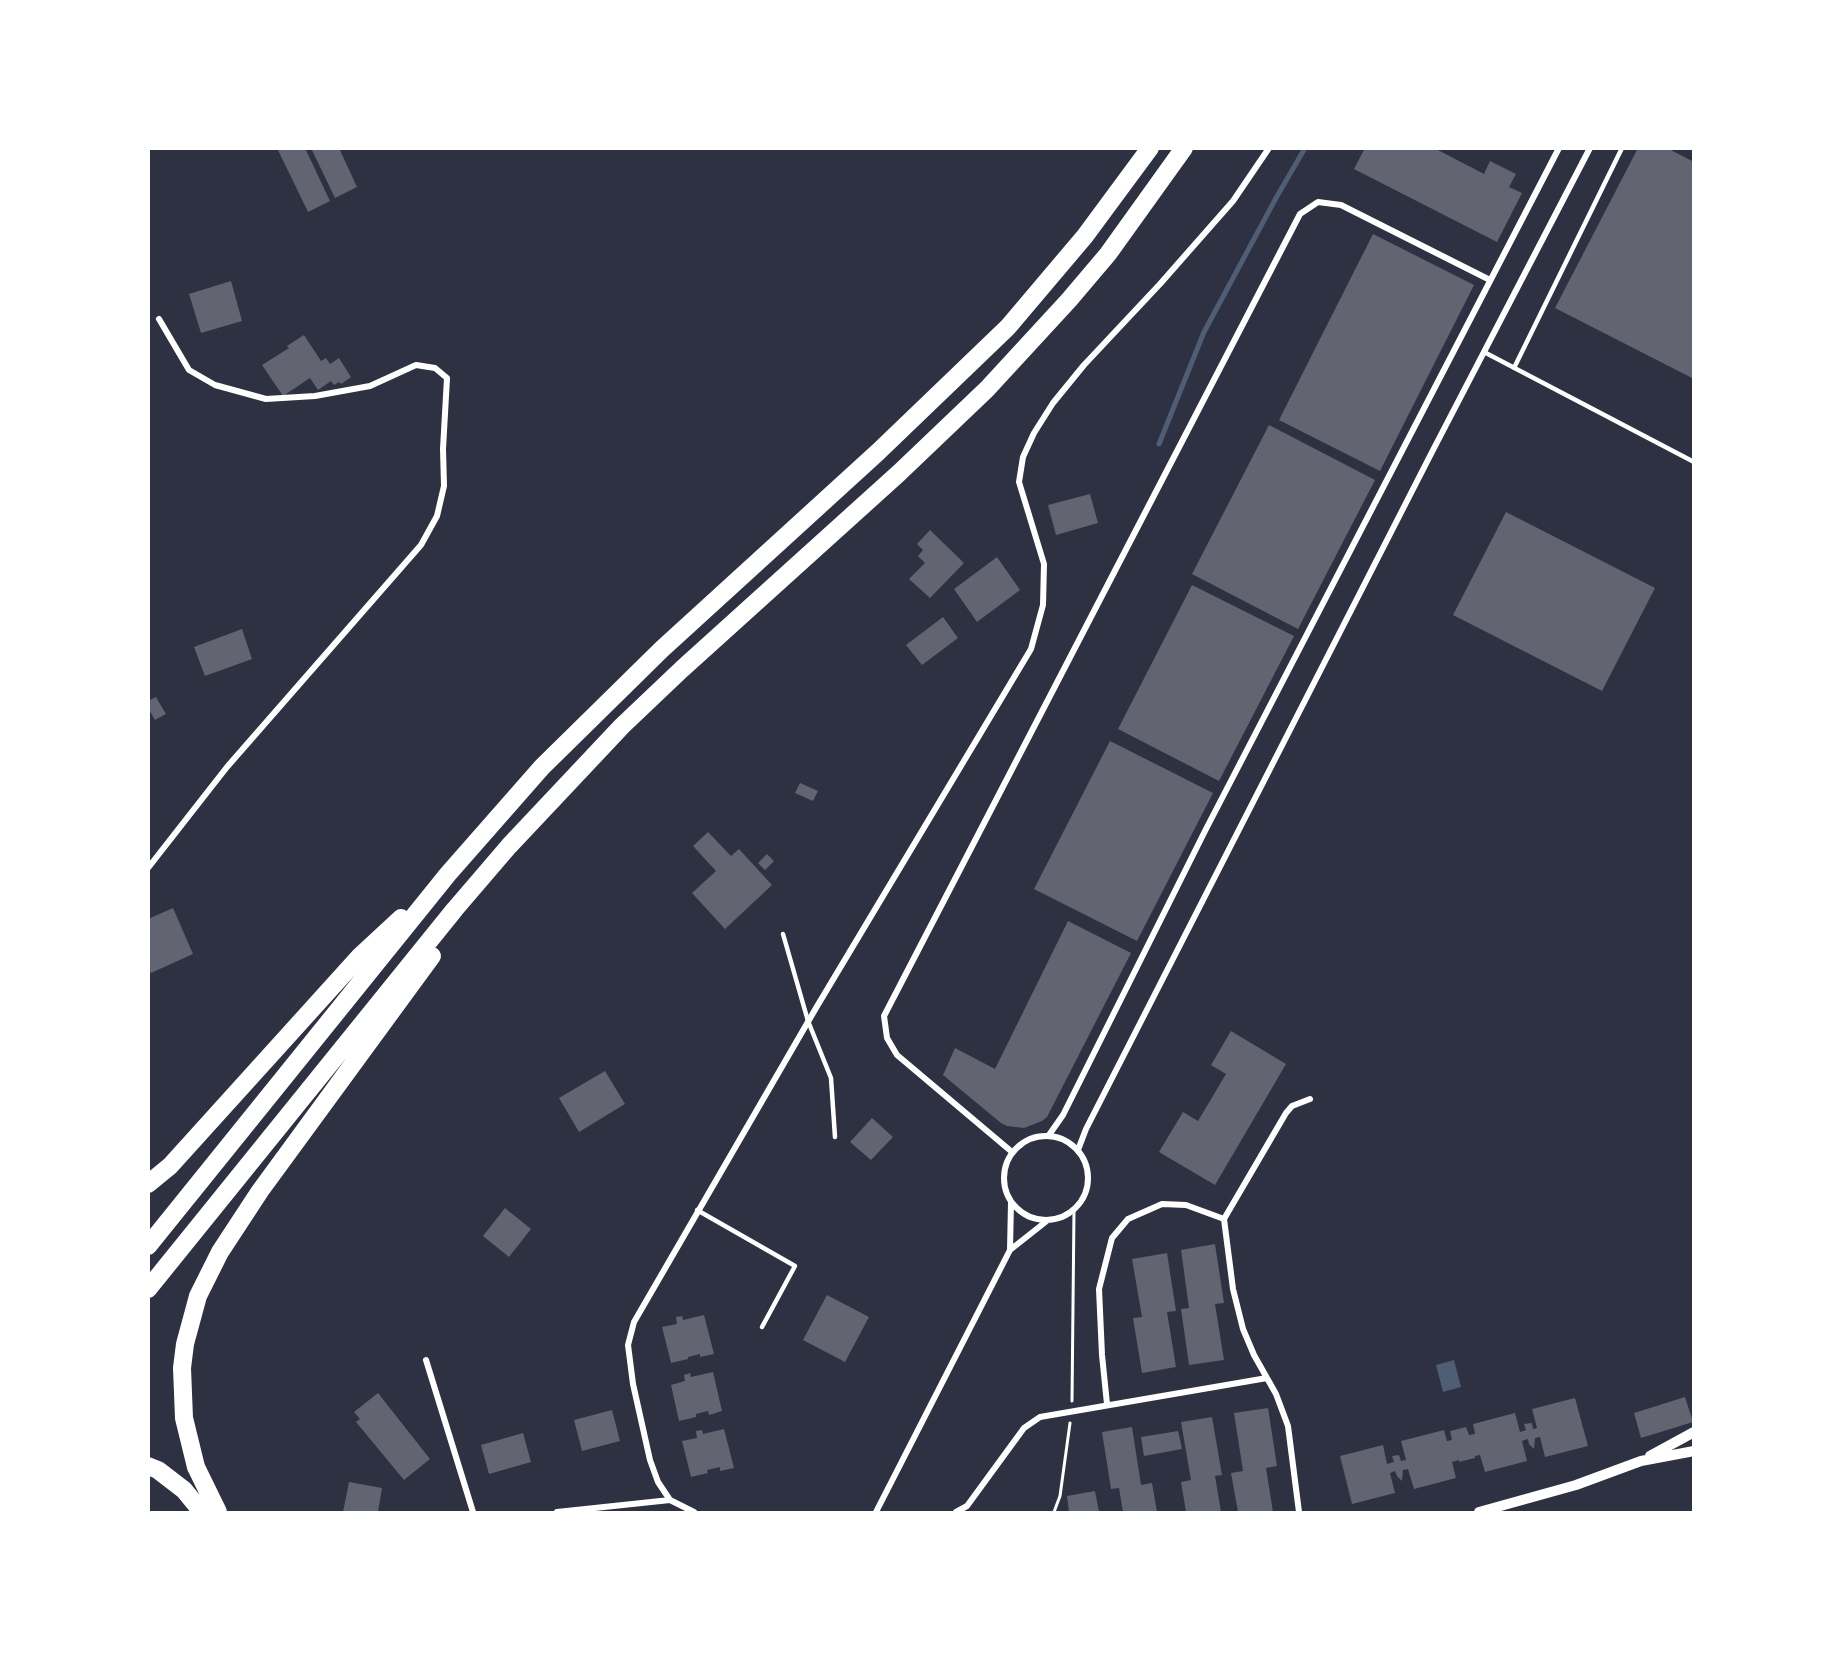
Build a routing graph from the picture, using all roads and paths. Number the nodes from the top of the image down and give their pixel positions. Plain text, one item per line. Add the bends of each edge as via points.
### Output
1 (1150, 148) edge
2 (1184, 148) edge
3 (1269, 148) edge
4 (1559, 148) edge
5 (1590, 148) edge
6 (1622, 148) edge
7 (1490, 280) junction
8 (159, 319) dead end
9 (1484, 352) junction
10 (1514, 368) junction
11 (1694, 462) edge
12 (148, 868) edge
13 (448, 874) junction
14 (455, 909) junction
15 (783, 934) dead end
16 (808, 1021) junction
17 (1310, 1099) dead end
18 (1049, 1135) junction
19 (835, 1137) dead end
20 (1078, 1150) junction
21 (1012, 1152) junction
22 (148, 1184) edge
23 (1011, 1203) junction
24 (697, 1210) junction
25 (1074, 1210) junction
26 (1224, 1219) junction
27 (1048, 1220) junction
28 (148, 1246) edge
29 (1010, 1250) junction
30 (148, 1289) edge
31 (762, 1327) dead end
32 (426, 1360) dead end
33 (1267, 1378) junction
34 (1107, 1404) junction
35 (1071, 1410) junction
36 (1694, 1432) edge
37 (1694, 1451) edge
38 (1641, 1461) junction
39 (148, 1466) edge
40 (184, 1490) junction
41 (670, 1500) junction
42 (189, 1512) edge
43 (202, 1512) edge
44 (218, 1512) edge
45 (473, 1512) edge
46 (557, 1512) edge
47 (694, 1512) edge
48 (876, 1512) edge
49 (956, 1512) edge
50 (1054, 1512) edge
51 (1299, 1512) edge
52 (1479, 1512) edge

1 - 13 highway via 1085,236 1008,327 916,417 662,648 542,766
2 - 14 highway via 1108,254 1015,360 906,466 622,726
3 - 16 street via 1233,201 1084,364 1034,433 1023,457 1019,482 1044,564 1043,605 1032,649
4 - 7 street
5 - 9 street
6 - 10 lane
7 - 18 street
7 - 21 street via 1341,205 1318,202 1300,214 884,1016 887,1038 897,1055
8 - 12 street via 189,370 214,386 266,399 315,396 370,386 416,365 435,368 447,378 444,486 437,516 421,545 227,767
9 - 10 lane
9 - 20 street
10 - 11 lane
13 - 22 highway via 360,956 170,1166
13 - 28 highway
14 - 30 highway
14 - 44 highway via 436,950 260,1191 212,1266 198,1296 182,1368 184,1418 196,1467
15 - 16 lane
16 - 19 lane via 831,1078
16 - 24 street
17 - 26 street via 1286,1113
18 - 20 street
18 - 21 street via 1023,1142
20 - 25 street via 1089,1176 1083,1200
21 - 23 street via 1004,1169 1004,1186
23 - 27 street via 1022,1213
23 - 29 street
24 - 31 lane via 795,1266
24 - 41 street via 634,1322 628,1345 650,1460
25 - 27 street
25 - 35 path
26 - 33 street via 1233,1289 1243,1329
26 - 34 street via 1186,1205 1162,1204 1128,1219 1112,1238 1099,1289
27 - 29 street
29 - 48 street
32 - 45 street
33 - 34 street
33 - 51 street via 1288,1426
34 - 35 street
35 - 49 street via 1040,1417 1024,1428 967,1506
35 - 50 path via 1060,1496
36 - 38 street
37 - 38 street
38 - 52 street via 1576,1485
39 - 40 highway
40 - 42 highway
40 - 43 highway
41 - 46 street
41 - 47 street

